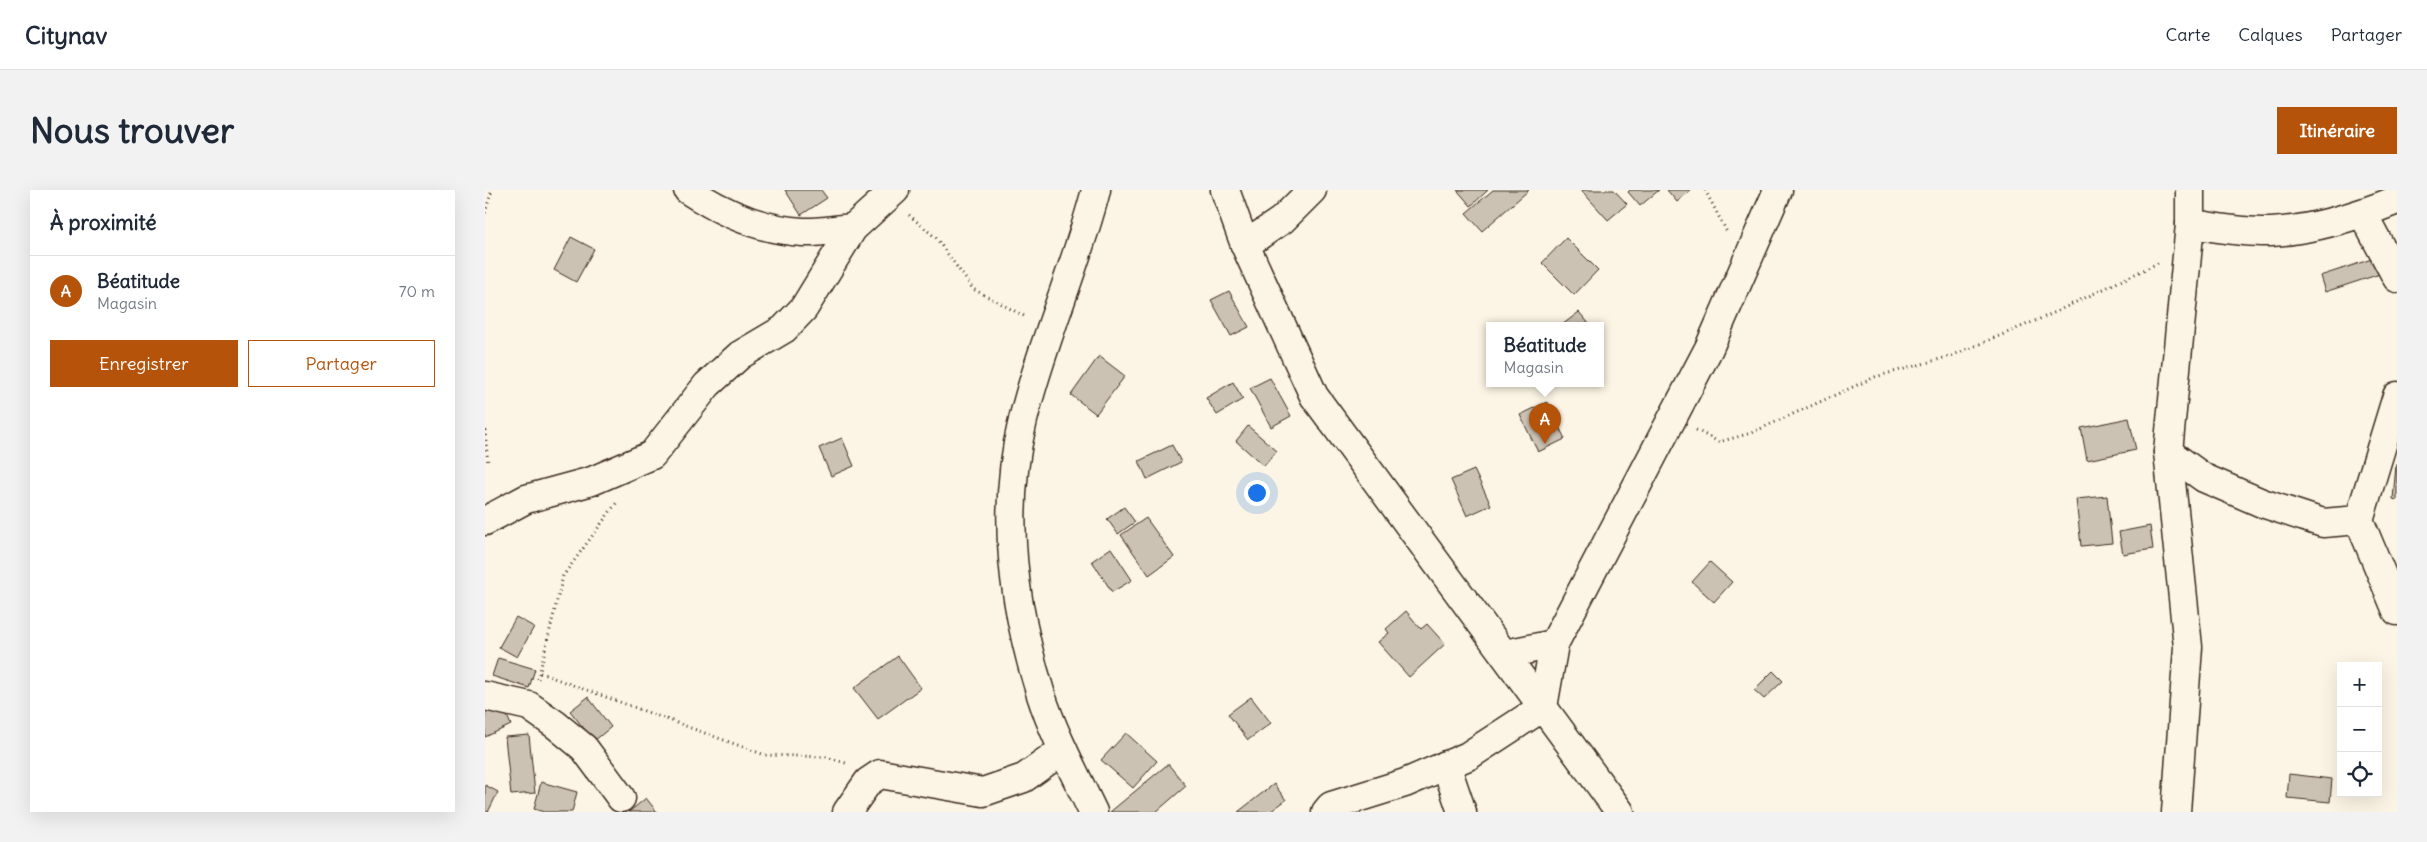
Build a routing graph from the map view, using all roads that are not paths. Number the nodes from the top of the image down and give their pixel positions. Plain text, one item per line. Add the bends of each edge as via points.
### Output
1 (689, 190) edge
2 (1096, 190) edge
3 (1225, 190) edge
4 (1312, 190) edge
5 (1778, 190) edge
6 (2190, 190) edge
7 (890, 194) edge
8 (2397, 200) edge
9 (2363, 214) junction
10 (853, 228) junction
11 (2189, 236) junction
12 (1245, 245) junction
13 (2397, 278) edge
14 (2397, 396) edge
15 (2168, 452) junction
16 (2359, 520) junction
17 (485, 521) edge
18 (2397, 611) edge
19 (1554, 644) junction
20 (1505, 654) junction
21 (485, 696) edge
22 (1543, 707) junction
23 (1063, 750) junction
24 (1446, 765) junction
25 (621, 798) dead end
26 (847, 812) edge
27 (1093, 812) edge
28 (1326, 812) edge
29 (1462, 812) edge
30 (1620, 812) edge
31 (2176, 812) edge

1 - 10 street via 731,215 763,226 803,232
2 - 23 street via 1022,422 1011,485 1013,566 1021,620 1042,696
3 - 12 street
4 - 12 street via 1282,220
5 - 19 street via 1709,348
6 - 11 street
7 - 10 street
8 - 9 street
9 - 11 street via 2303,228
9 - 13 street
10 - 17 street via 804,308 784,329 741,355 707,384 653,455 592,481 526,499
11 - 15 street
12 - 20 street via 1314,396
14 - 16 street
15 - 16 street via 2204,478 2262,503 2323,523
15 - 31 street via 2188,647
16 - 18 street
19 - 20 street
19 - 22 street
20 - 22 street
21 - 25 street via 529,706 584,748
22 - 24 street via 1468,756
22 - 30 street
23 - 26 street via 1024,778 983,792 880,774 868,782
23 - 27 street
24 - 28 street via 1405,783 1331,806
24 - 29 street

